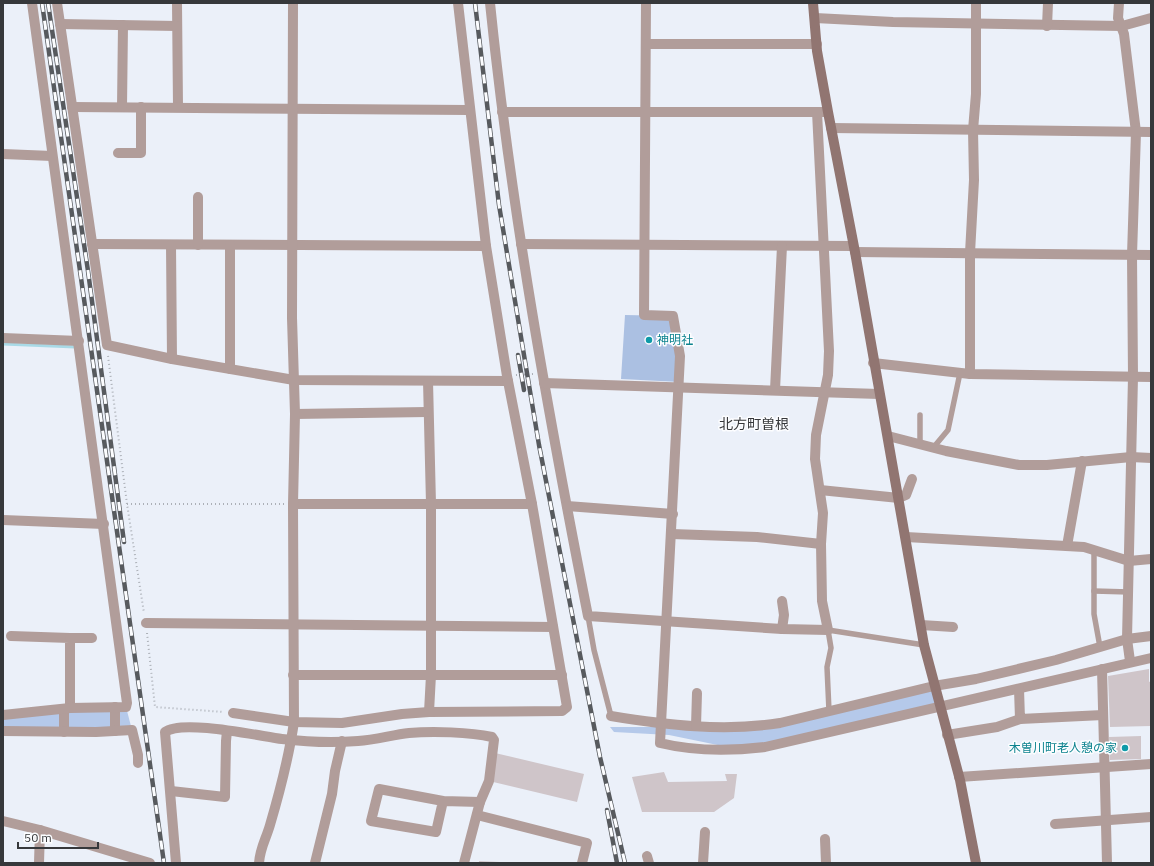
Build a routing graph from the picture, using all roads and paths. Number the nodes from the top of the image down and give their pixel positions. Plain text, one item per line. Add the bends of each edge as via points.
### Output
1 (32, 3) edge
2 (57, 3) edge
3 (177, 3) edge
4 (293, 3) edge
5 (458, 3) edge
6 (490, 3) edge
7 (646, 3) edge
8 (813, 3) edge
9 (976, 3) edge
10 (1048, 3) edge
11 (1119, 3) edge
12 (814, 18) junction
13 (1151, 18) edge
14 (60, 24) junction
15 (976, 24) junction
16 (123, 25) junction
17 (177, 26) junction
18 (1047, 26) junction
19 (1122, 26) junction
20 (646, 44) junction
21 (816, 44) junction
22 (72, 107) junction
23 (122, 107) junction
24 (141, 107) junction
25 (178, 107) junction
26 (293, 109) junction
27 (469, 110) junction
28 (502, 112) junction
29 (646, 112) junction
30 (822, 112) junction
31 (831, 128) junction
32 (973, 130) junction
33 (1136, 132) junction
34 (1151, 132) edge
35 (118, 153) dead end
36 (3, 154) edge
37 (52, 156) junction
38 (198, 197) dead end
39 (92, 244) junction
40 (521, 244) junction
41 (171, 245) junction
42 (198, 245) junction
43 (230, 245) junction
44 (292, 245) junction
45 (644, 245) junction
46 (486, 246) junction
47 (782, 246) junction
48 (824, 246) junction
49 (854, 249) junction
50 (970, 253) junction
51 (1132, 255) junction
52 (1151, 255) edge
53 (3, 338) edge
54 (79, 341) junction
55 (107, 345) junction
56 (172, 359) junction
57 (873, 363) junction
58 (230, 369) junction
59 (965, 373) junction
60 (1133, 377) junction
61 (1151, 377) edge
62 (508, 378) junction
63 (543, 378) junction
64 (294, 380) junction
65 (428, 381) junction
66 (678, 387) junction
67 (775, 390) junction
68 (825, 393) junction
69 (879, 394) junction
70 (427, 412) junction
71 (295, 414) junction
72 (920, 415) dead end
73 (888, 436) junction
74 (920, 445) junction
75 (933, 448) junction
76 (1131, 457) junction
77 (1151, 458) edge
78 (1082, 461) junction
79 (912, 479) dead end
80 (820, 490) junction
81 (899, 498) junction
82 (127, 504) junction
83 (294, 504) junction
84 (431, 504) junction
85 (532, 504) junction
86 (567, 506) junction
87 (673, 514) junction
88 (3, 520) edge
89 (104, 524) junction
90 (672, 534) junction
91 (906, 538) junction
92 (822, 544) junction
93 (1067, 546) junction
94 (1094, 550) junction
95 (1151, 559) edge
96 (1129, 561) junction
97 (1094, 591) junction
98 (1129, 592) junction
99 (782, 601) dead end
100 (588, 616) junction
101 (667, 622) junction
102 (146, 623) junction
103 (921, 624) junction
104 (294, 626) junction
105 (431, 626) junction
106 (553, 627) junction
107 (953, 627) dead end
108 (782, 629) junction
109 (828, 630) junction
110 (11, 636) dead end
111 (1151, 636) edge
112 (70, 638) junction
113 (92, 638) dead end
114 (1127, 639) junction
115 (924, 645) junction
116 (1100, 647) junction
117 (1151, 658) edge
118 (1130, 662) junction
119 (1102, 669) junction
120 (293, 675) junction
121 (431, 675) junction
122 (562, 675) junction
123 (934, 686) junction
124 (1019, 689) junction
125 (697, 693) dead end
126 (115, 707) junction
127 (940, 707) junction
128 (67, 709) junction
129 (829, 711) junction
130 (430, 712) junction
131 (233, 713) joint
132 (3, 715) edge
133 (1103, 715) junction
134 (612, 716) joint
135 (1020, 719) junction
136 (294, 722) junction
137 (661, 723) junction
138 (696, 726) junction
139 (3, 731) edge
140 (115, 731) junction
141 (228, 731) junction
142 (64, 732) junction
143 (947, 735) junction
144 (291, 740) junction
145 (342, 741) junction
146 (138, 763) dead end
147 (1151, 764) edge
148 (1104, 766) junction
149 (959, 777) junction
150 (171, 791) junction
151 (443, 801) junction
152 (480, 802) junction
153 (477, 815) junction
154 (1151, 817) edge
155 (1106, 820) junction
156 (3, 821) edge
157 (1055, 824) dead end
158 (40, 830) junction
159 (705, 832) dead end
160 (825, 839) dead end
161 (115, 858) edge
162 (39, 863) edge
163 (150, 863) edge
164 (176, 863) edge
165 (258, 863) edge
166 (315, 863) edge
167 (464, 863) edge
168 (582, 863) edge
169 (703, 863) edge
170 (826, 863) edge
171 (976, 863) edge
172 (1107, 863) edge

1 - 37 street
2 - 14 street
3 - 17 street
4 - 26 street
5 - 27 street
6 - 28 street
7 - 20 street
8 - 12 street
9 - 15 street
10 - 18 street
11 - 19 street via 1118,18
12 - 15 street
12 - 21 street
13 - 19 street
14 - 16 street
14 - 22 street
15 - 18 street
15 - 32 street
16 - 17 street
16 - 23 street
17 - 25 street
18 - 19 street
19 - 33 street
20 - 21 street
20 - 29 street
21 - 30 street
22 - 23 street
22 - 39 street
23 - 24 street
24 - 25 street
24 - 35 street via 140,153
25 - 26 street
26 - 27 street
26 - 44 street
27 - 46 street
28 - 29 street
28 - 40 street
29 - 30 street
29 - 45 street
30 - 31 street
30 - 48 street
31 - 32 street
31 - 49 street
32 - 33 street
32 - 50 street via 974,180
33 - 34 street
33 - 51 street
36 - 37 street
37 - 54 street
38 - 42 street
39 - 41 street
39 - 55 street
40 - 45 street
40 - 63 street
41 - 42 street
41 - 56 street
42 - 43 street
43 - 44 street
43 - 58 street
44 - 46 street
44 - 64 street
45 - 47 street
45 - 66 street via 644,315 673,316 680,356
46 - 62 street
47 - 48 street
47 - 67 street
48 - 49 street
48 - 68 street via 829,351
49 - 50 street
49 - 57 street
50 - 51 street
50 - 59 street
51 - 52 street
51 - 60 street
53 - 54 street
54 - 89 street
55 - 56 street
55 - 82 path
56 - 58 street
57 - 59 street
57 - 69 street
58 - 64 street
59 - 60 street
59 - 75 lane via 948,430
60 - 61 street
60 - 76 street
62 - 63 path
62 - 65 street
62 - 85 street
63 - 66 street
63 - 86 street
64 - 65 street
64 - 71 street
65 - 70 street
66 - 67 street
66 - 87 street
67 - 68 street
68 - 69 street
68 - 80 street via 814,458
69 - 73 street
70 - 71 street
70 - 84 street
71 - 83 street
72 - 74 lane
73 - 74 street
73 - 81 street
74 - 75 street
75 - 78 street via 1019,465
76 - 77 street
76 - 78 street
76 - 96 street
78 - 93 street
79 - 81 street via 906,495
80 - 81 street
80 - 92 street via 823,513
81 - 91 street
82 - 83 path
82 - 102 path
83 - 84 street
83 - 104 street
84 - 85 street
84 - 105 street
85 - 106 street
86 - 87 street
86 - 100 street
87 - 90 street
88 - 89 street
89 - 126 street via 128,703 126,707
90 - 92 street via 758,537
90 - 101 street
91 - 93 street
91 - 103 street
92 - 109 street via 822,600
93 - 94 street
94 - 96 street
94 - 97 lane
95 - 96 street
96 - 98 street
97 - 98 lane
97 - 116 lane via 1094,614
98 - 114 street
99 - 108 street
100 - 101 street
100 - 134 lane via 594,650
101 - 108 street
101 - 137 street
102 - 104 street
102 - 131 path via 155,707
103 - 107 street
103 - 115 street
104 - 105 street
104 - 120 street
105 - 106 street
105 - 121 street
106 - 122 street
108 - 109 street
109 - 115 lane
109 - 129 lane via 831,648 827,667
110 - 112 street
111 - 114 street
112 - 113 street
112 - 128 street
114 - 116 street
114 - 118 street
115 - 123 street
116 - 123 street via 984,677
117 - 118 street
118 - 119 street
119 - 124 street
119 - 133 street
120 - 121 street
120 - 136 street
121 - 122 street
121 - 130 street
122 - 130 street via 567,707 562,711
123 - 127 street
123 - 129 street
124 - 127 street
124 - 135 street
125 - 138 street
126 - 128 street
126 - 140 street
127 - 137 street via 742,750 660,742
127 - 143 street
128 - 132 street
128 - 142 street
129 - 138 street via 756,727
130 - 136 street via 342,723
131 - 136 street
133 - 135 street
133 - 148 street
134 - 137 street
135 - 143 street via 997,727
136 - 144 street
137 - 138 street
139 - 142 street
140 - 142 street
140 - 146 street via 132,730
141 - 144 street
141 - 150 street via 225,797
141 - 150 street via 179,727 165,732
143 - 149 street
144 - 145 street
144 - 165 street
145 - 152 street via 358,742 410,733 492,737 494,740 488,781
145 - 166 street
147 - 148 street
148 - 149 street
148 - 155 street
149 - 171 street
150 - 164 street
151 - 151 street via 379,789 371,821 436,832
151 - 152 street
152 - 153 street
153 - 167 street
153 - 168 street via 587,843
154 - 155 street
155 - 157 street
155 - 172 street
156 - 158 street
158 - 161 street
158 - 162 street
159 - 169 street
160 - 170 street
161 - 163 street

